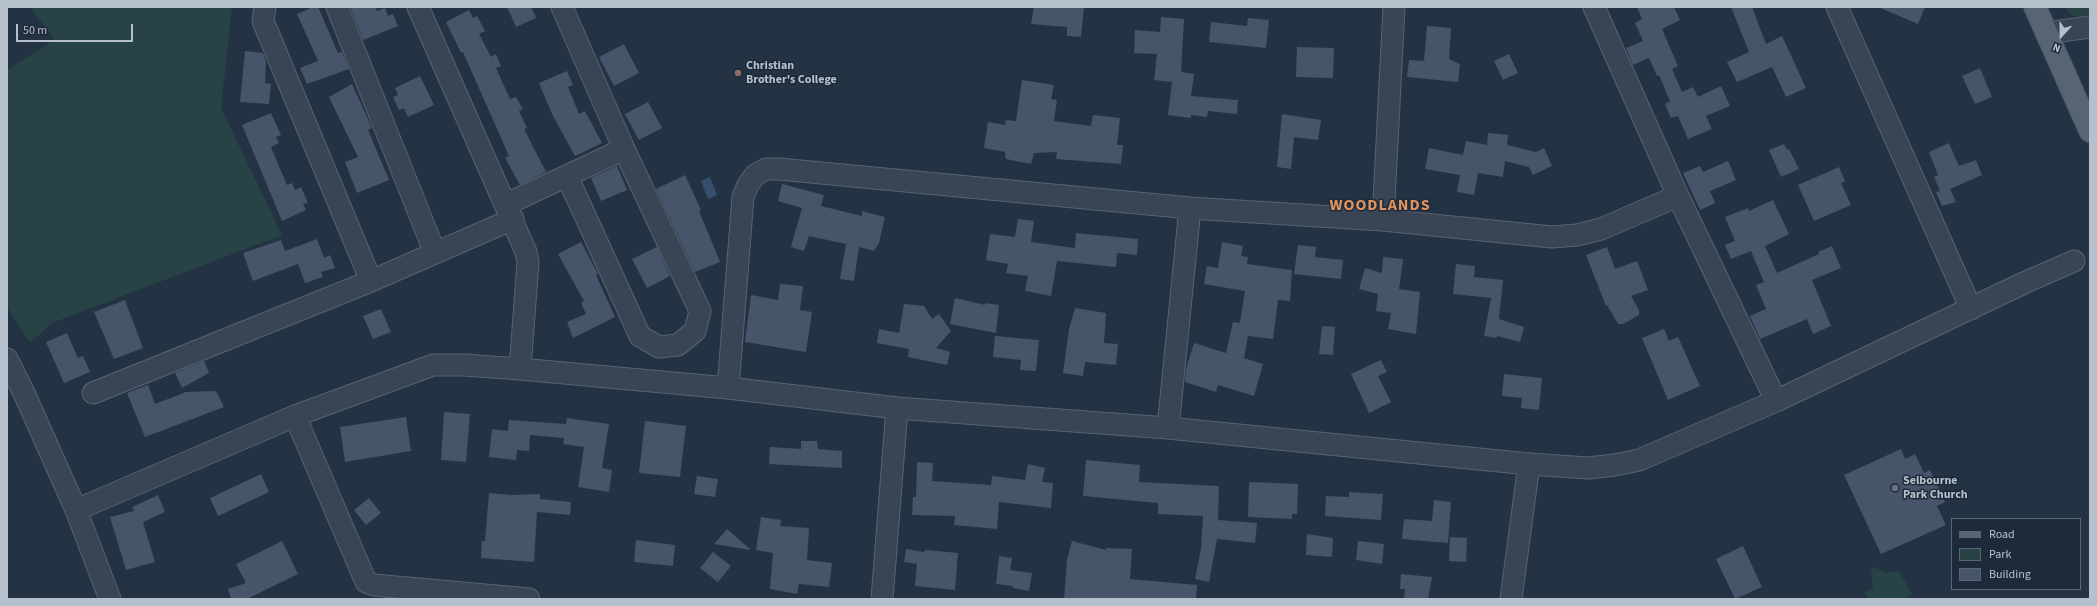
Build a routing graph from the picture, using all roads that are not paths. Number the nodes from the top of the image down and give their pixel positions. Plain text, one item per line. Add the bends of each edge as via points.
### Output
1 (265, 7) edge
2 (337, 7) edge
3 (418, 7) edge
4 (562, 7) edge
5 (1394, 7) edge
6 (1594, 7) edge
7 (1837, 7) edge
8 (2035, 7) edge
9 (2090, 27) edge
10 (2046, 33) junction
11 (2090, 131) edge
12 (624, 149) junction
13 (567, 176) junction
14 (1678, 196) junction
15 (1190, 208) junction
16 (510, 211) junction
17 (1383, 220) junction
18 (435, 253) junction
19 (2074, 261) dead end
20 (372, 281) junction
21 (1971, 309) junction
22 (7, 359) edge
23 (520, 369) junction
24 (728, 388) junction
25 (93, 393) dead end
26 (1776, 402) junction
27 (897, 408) junction
28 (295, 416) junction
29 (1168, 428) junction
30 (1529, 464) junction
31 (76, 510) junction
32 (110, 599) edge
33 (529, 599) edge
34 (882, 599) edge
35 (1511, 599) edge

1 - 20 street via 263,21
2 - 18 street
3 - 16 street
4 - 12 street
5 - 17 street
6 - 14 street
7 - 21 street
8 - 10 main road
9 - 10 street
10 - 11 main road
12 - 13 street
12 - 13 street via 700,311 695,331 678,345 659,347 640,336
13 - 16 street
14 - 17 street via 1601,229 1577,235 1552,237
14 - 26 street
15 - 17 street
15 - 24 street via 766,169 755,175 743,197
15 - 29 street
16 - 18 street
16 - 23 street via 528,262
18 - 20 street
19 - 21 street
20 - 25 street
21 - 26 street
22 - 31 street
23 - 24 street
23 - 28 street via 464,364 433,365
24 - 27 street
26 - 30 street via 1639,460 1588,468
27 - 29 street
27 - 34 street
28 - 31 street
28 - 33 street via 366,582 374,586
29 - 30 street
30 - 35 street
31 - 32 street

